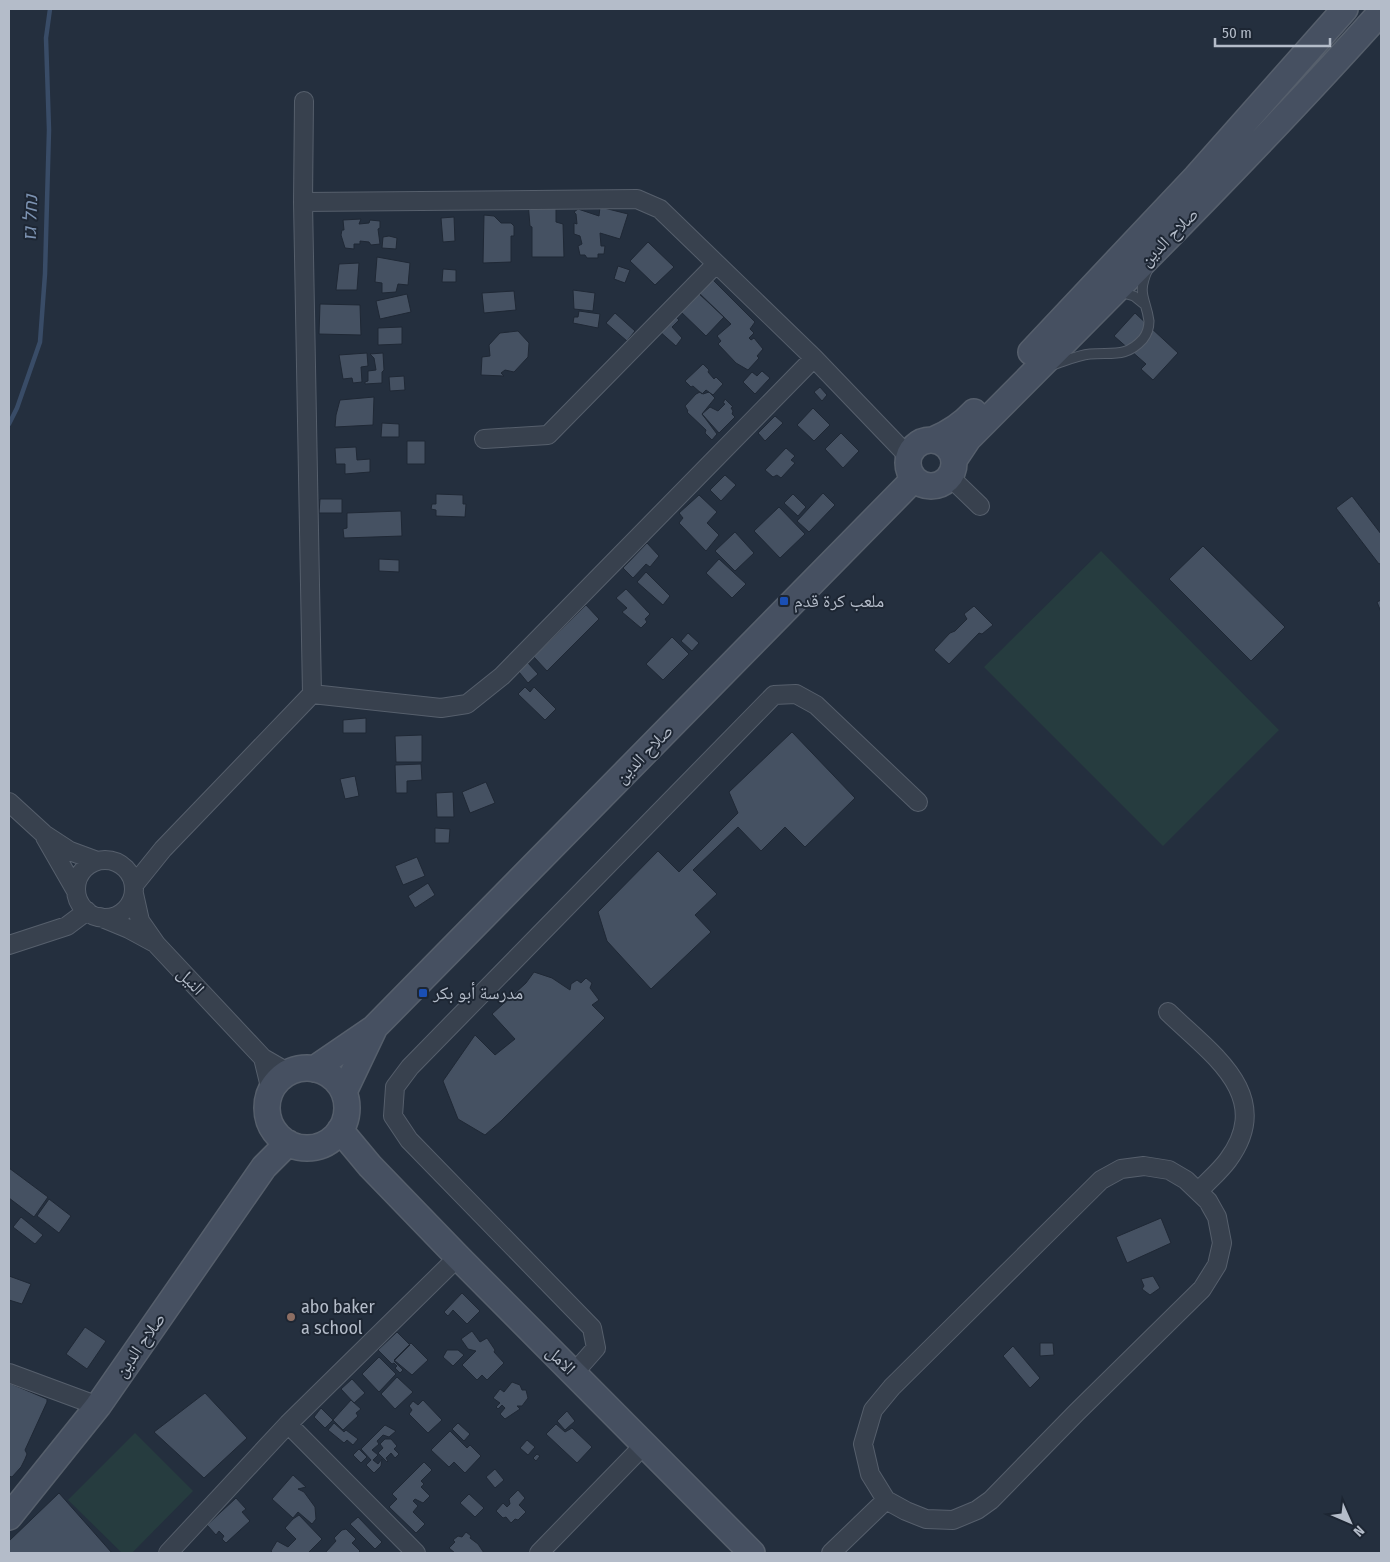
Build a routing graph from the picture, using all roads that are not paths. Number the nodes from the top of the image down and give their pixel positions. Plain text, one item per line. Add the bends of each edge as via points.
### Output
1 (1345, 9) edge
2 (1381, 12) edge
3 (304, 101) dead end
4 (304, 202) junction
5 (1169, 236) junction
6 (716, 264) junction
7 (1114, 292) junction
8 (1076, 304) junction
9 (1144, 304) junction
10 (814, 358) junction
11 (1027, 380) junction
12 (484, 439) dead end
13 (933, 440) junction
14 (911, 468) junction
15 (952, 468) junction
16 (980, 506) dead end
17 (312, 694) junction
18 (9, 802) edge
19 (918, 802) dead end
20 (44, 834) junction
21 (163, 849) junction
22 (98, 860) junction
23 (117, 862) junction
24 (134, 890) junction
25 (76, 891) junction
26 (93, 914) junction
27 (156, 944) junction
28 (9, 946) edge
29 (1168, 1012) dead end
30 (374, 1028) junction
31 (263, 1058) junction
32 (314, 1069) junction
33 (289, 1073) junction
34 (271, 1091) junction
35 (344, 1092) junction
36 (280, 1135) junction
37 (331, 1137) junction
38 (1199, 1192) junction
39 (458, 1257) junction
40 (9, 1373) edge
41 (574, 1373) junction
42 (98, 1406) junction
43 (288, 1424) junction
44 (645, 1444) junction
45 (886, 1500) junction
46 (9, 1517) edge
47 (168, 1553) edge
48 (416, 1553) edge
49 (539, 1553) edge
50 (752, 1553) edge
51 (831, 1553) edge

1 - 8 main road, صلاح الدين via 1196,177
2 - 5 main road, صلاح الدين
3 - 4 street
4 - 6 street via 637,199 660,209
4 - 17 street
5 - 7 main road, صلاح الدين
5 - 9 lane via 1147,271 1141,294
6 - 10 street
6 - 12 street via 548,434
7 - 8 lane
7 - 9 lane via 1134,296
7 - 11 main road, صلاح الدين
8 - 13 main road, صلاح الدين via 964,422
9 - 11 lane via 1147,334 1128,351 1089,354 1065,360
10 - 14 street
10 - 17 street via 502,676 468,704 441,708
11 - 15 main road, صلاح الدين via 968,438
13 - 14 main road via 918,444 912,450
13 - 15 main road via 947,446 952,453
14 - 15 main road via 920,484 934,487 941,484
14 - 30 main road, صلاح الدين
15 - 16 street
17 - 21 street
18 - 20 street
19 - 41 street via 816,706 796,694 774,695 410,1067 396,1087 393,1116 409,1140 592,1328 596,1348
20 - 22 street via 70,851
20 - 25 street
21 - 23 street via 141,863
21 - 24 street
22 - 23 street
22 - 25 street via 81,872
23 - 24 street via 131,876
24 - 26 street via 130,903 117,915 108,918
24 - 27 street, النيل via 140,921
25 - 26 street via 78,900
26 - 27 street
26 - 28 street
27 - 31 street, النيل
29 - 38 street via 1226,1068 1244,1101 1246,1121 1238,1142 1228,1160
30 - 32 main road, صلاح الدين
30 - 35 main road, صلاح الدين
31 - 33 street, النيل
31 - 34 street, النيل
32 - 33 main road via 301,1068
32 - 35 main road via 327,1073
33 - 34 main road via 278,1080
34 - 36 main road via 268,1115
35 - 37 main road via 346,1118
36 - 37 main road via 299,1147 311,1148
36 - 42 main road, صلاح الدين via 264,1167
37 - 39 main road, الامل via 370,1166
38 - 45 street via 1217,1217 1222,1243 1217,1265 1202,1289 991,1500 953,1520 926,1519
38 - 45 street via 1169,1170 1144,1166 1121,1169 1101,1180 872,1410 863,1444 870,1474
39 - 41 main road, الامل
39 - 43 street
40 - 42 street
41 - 44 main road, الامل
42 - 46 main road, صلاح الدين
43 - 47 street
43 - 48 street
44 - 49 street
44 - 50 main road, الامل
45 - 51 street

